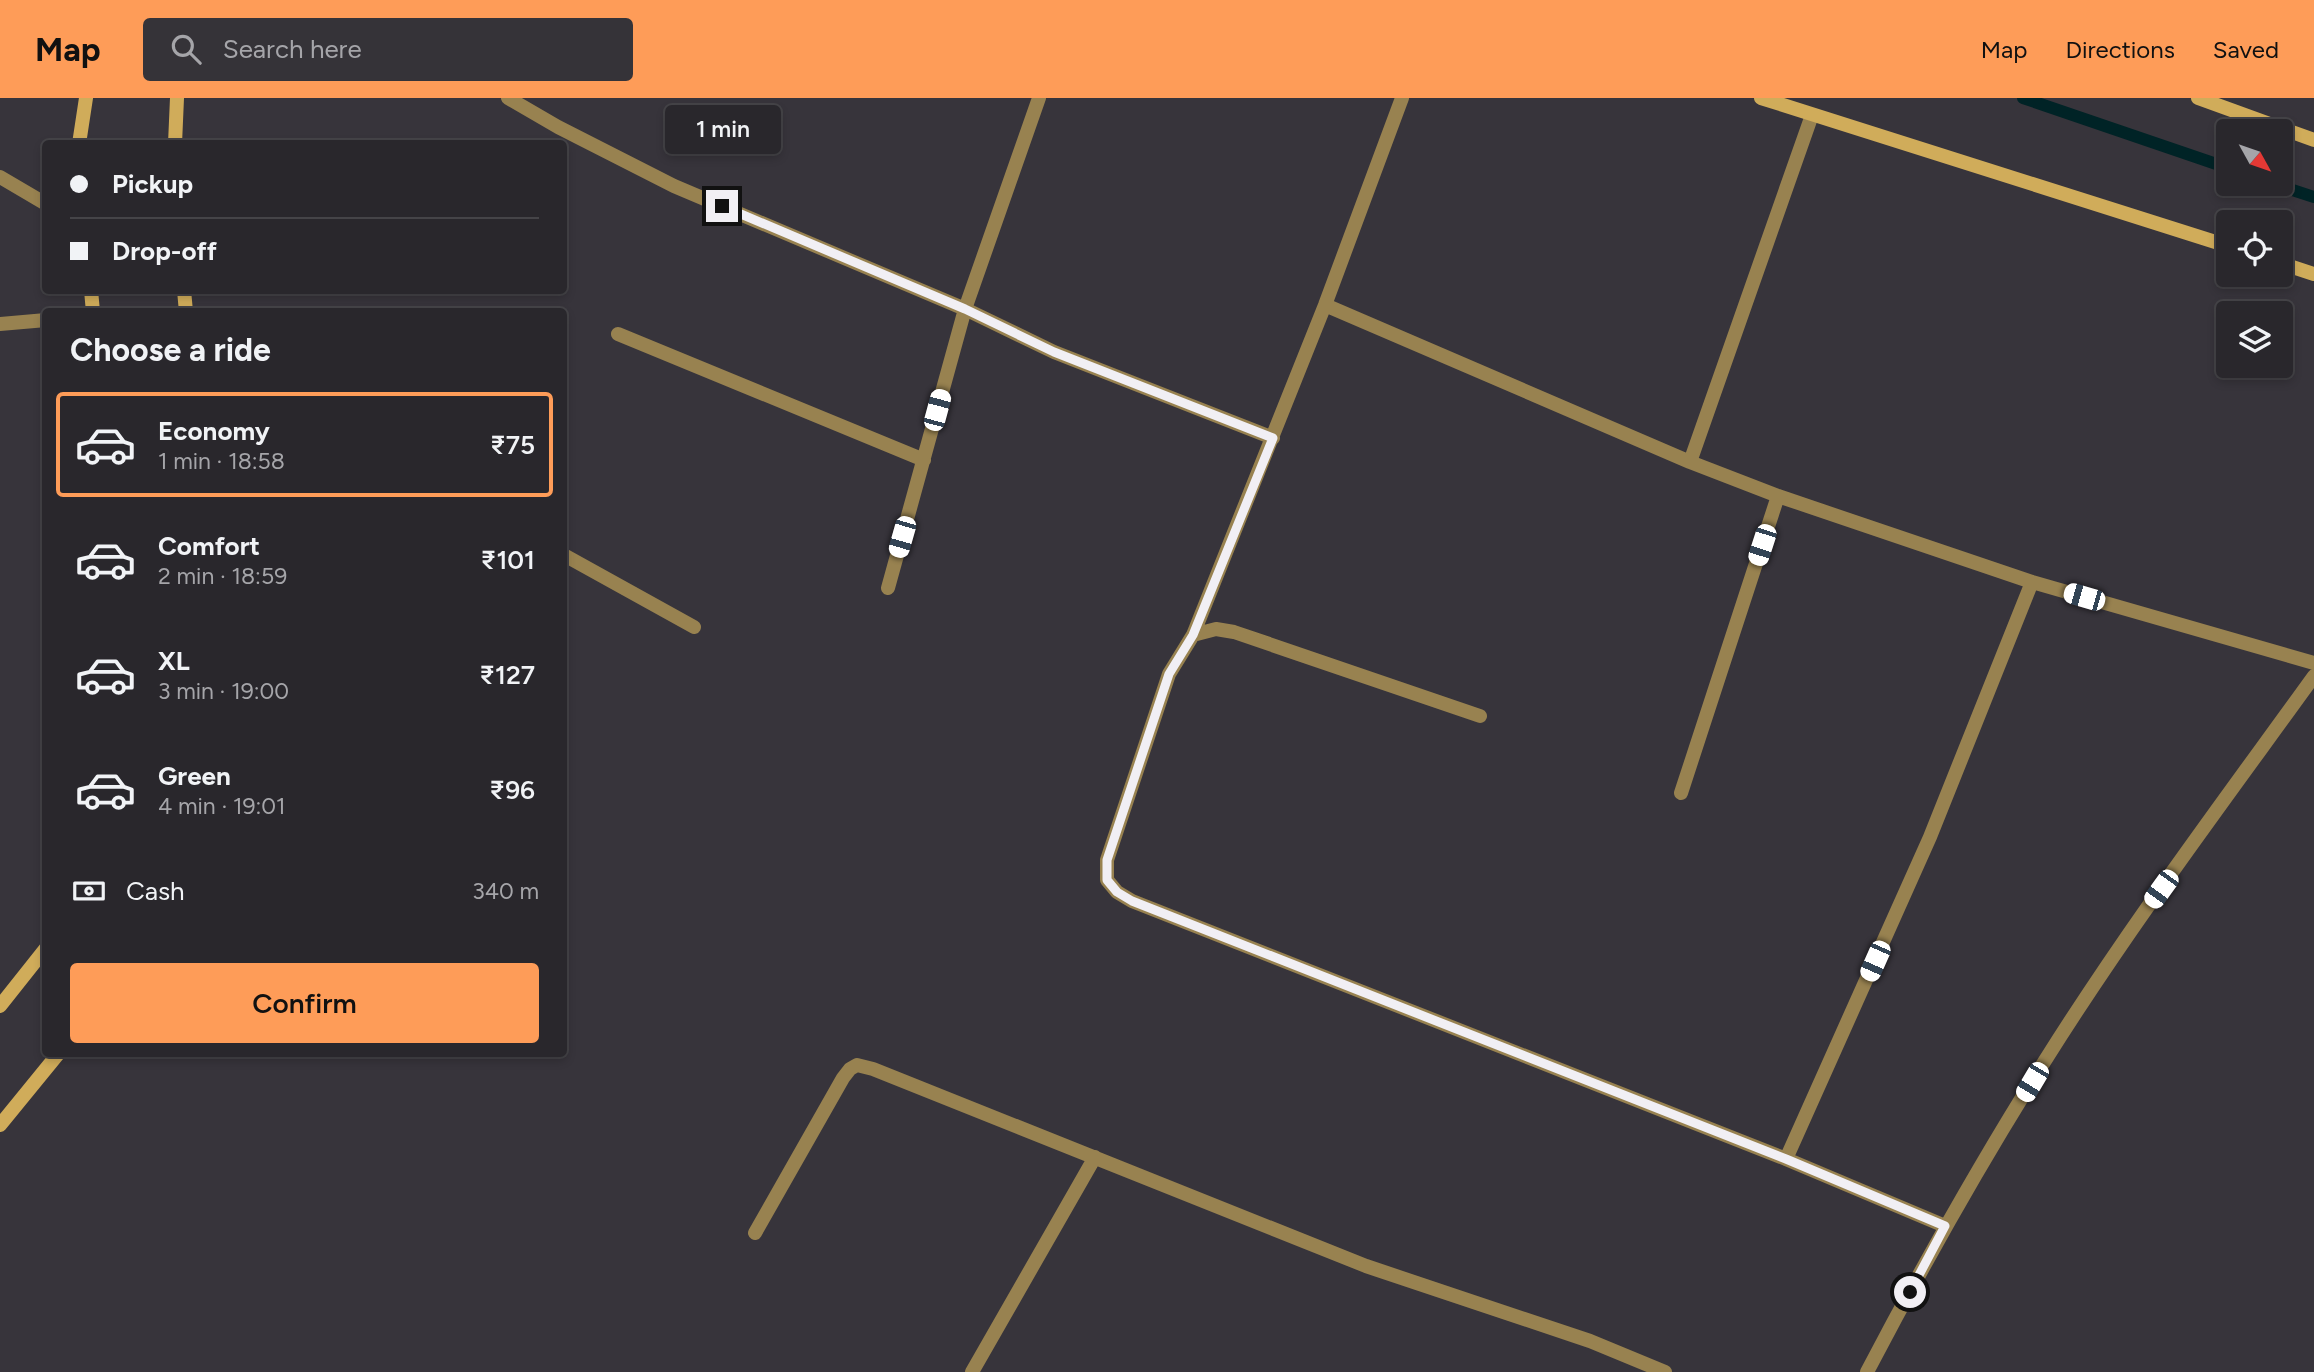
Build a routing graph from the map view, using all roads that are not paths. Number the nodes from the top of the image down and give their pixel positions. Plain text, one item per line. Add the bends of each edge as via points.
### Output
1 (86, 98) edge
2 (177, 98) edge
3 (508, 98) edge
4 (1039, 98) edge
5 (1402, 98) edge
6 (1760, 98) edge
7 (2198, 98) edge
8 (1812, 116) junction
9 (80, 140) edge
10 (175, 140) edge
11 (2314, 140) edge
12 (0, 177) edge
13 (42, 202) edge
14 (2216, 242) edge
15 (2293, 267) edge
16 (2314, 274) edge
17 (1325, 305) junction
18 (965, 309) junction
19 (42, 320) edge
20 (0, 324) edge
21 (618, 334) dead end
22 (1273, 438) junction
23 (924, 460) junction
24 (1690, 462) junction
25 (1778, 496) junction
26 (567, 557) edge
27 (2032, 583) junction
28 (888, 588) dead end
29 (694, 627) dead end
30 (1193, 635) junction
31 (2314, 663) edge
32 (2314, 676) edge
33 (1480, 716) dead end
34 (1681, 793) dead end
35 (42, 953) edge
36 (0, 1006) edge
37 (56, 1057) edge
38 (0, 1125) edge
39 (1095, 1157) junction
40 (1786, 1159) junction
41 (1945, 1226) junction
42 (755, 1233) dead end
43 (972, 1372) edge
44 (1665, 1372) edge
45 (1867, 1372) edge

1 - 9 main road
2 - 10 main road
3 - 18 street via 674,186
4 - 18 street
5 - 17 street
6 - 8 main road
7 - 11 main road
8 - 14 main road
8 - 24 street
12 - 13 street
15 - 16 main road
17 - 22 street
17 - 24 street
18 - 22 street via 1054,352
18 - 23 street
19 - 20 street
21 - 23 street
22 - 30 street
23 - 28 street
24 - 25 street
25 - 27 street
25 - 34 street
26 - 29 street
27 - 31 street
27 - 40 street via 1930,837
30 - 33 street via 1216,629 1234,632
30 - 40 street via 1169,674 1107,860 1107,880 1117,892
32 - 41 street via 2131,931 2046,1058
35 - 36 main road
37 - 38 main road
39 - 42 street via 857,1065 843,1078
39 - 43 street
39 - 44 street via 1366,1266 1590,1341
40 - 41 street
41 - 45 street

